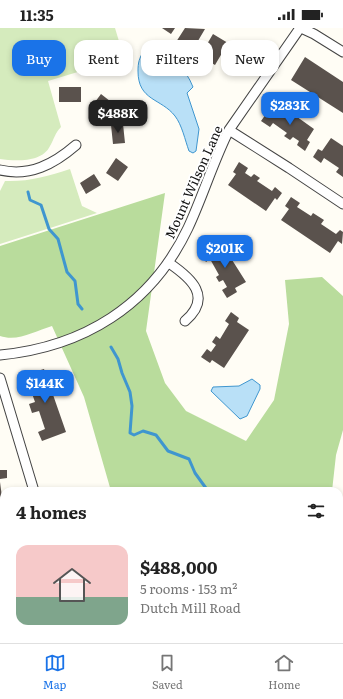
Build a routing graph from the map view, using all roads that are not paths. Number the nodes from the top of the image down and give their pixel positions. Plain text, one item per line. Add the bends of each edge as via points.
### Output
1 (300, 28) edge
2 (343, 52) edge
3 (230, 130) junction
4 (76, 145) dead end
5 (0, 170) edge
6 (343, 204) edge
7 (168, 262) junction
8 (185, 322) dead end
9 (0, 355) edge
10 (0, 378) edge
11 (33, 487) edge

1 - 2 street
1 - 3 street, Mount Wilson Lane
3 - 6 street
3 - 7 street, Mount Wilson Lane via 220,148 188,228
4 - 5 street via 53,163 32,171
7 - 8 street via 188,277 199,298 194,312
7 - 9 street, Mount Wilson Lane via 139,295 89,332 40,350
10 - 11 street

